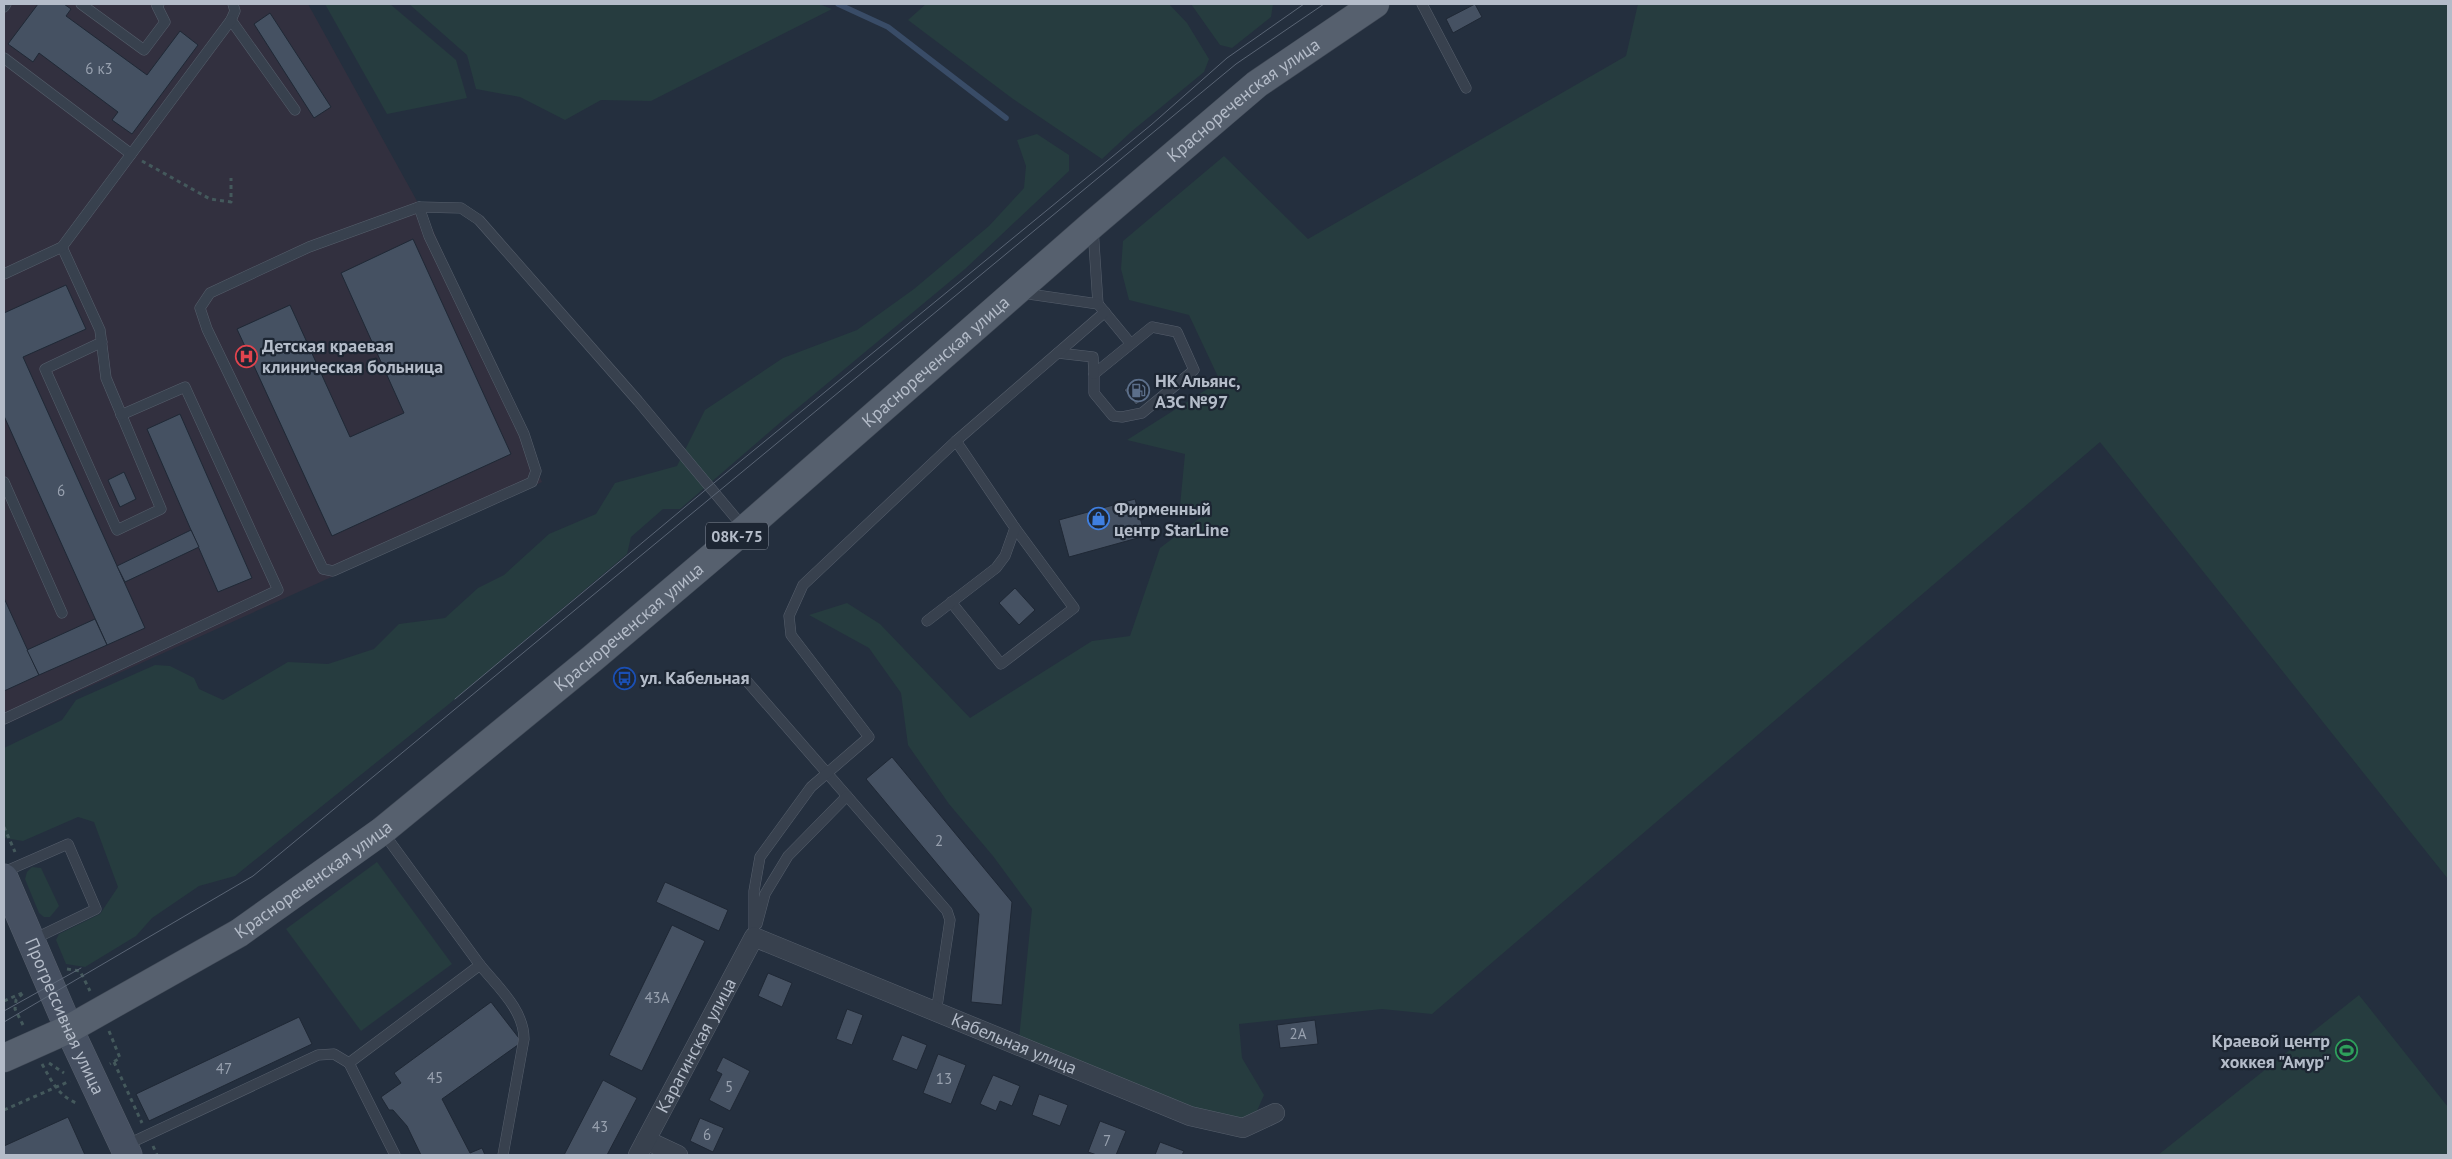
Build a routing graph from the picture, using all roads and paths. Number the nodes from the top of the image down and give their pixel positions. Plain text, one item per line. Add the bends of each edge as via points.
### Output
1 (81, 4) edge
2 (159, 4) edge
3 (232, 4) edge
4 (1375, 4) edge
5 (1422, 4) edge
6 (230, 20) junction
7 (4, 58) edge
8 (1466, 88) dead end
9 (295, 110) dead end
10 (131, 154) junction
11 (231, 178) dead end
12 (419, 207) junction
13 (1093, 224) junction
14 (62, 247) junction
15 (4, 274) edge
16 (1016, 292) junction
17 (1101, 308) junction
18 (102, 342) junction
19 (1131, 344) junction
20 (1058, 353) junction
21 (1094, 374) junction
22 (121, 415) junction
23 (956, 441) junction
24 (4, 482) edge
25 (1015, 528) junction
26 (745, 529) junction
27 (951, 602) junction
28 (62, 614) dead end
29 (926, 621) dead end
30 (745, 679) dead end
31 (4, 718) edge
32 (827, 773) junction
33 (847, 796) junction
34 (382, 831) junction
35 (4, 872) edge
36 (4, 878) edge
37 (754, 937) junction
38 (31, 940) junction
39 (480, 965) junction
40 (25, 992) dead end
41 (4, 1001) edge
42 (936, 1013) junction
43 (69, 1029) junction
44 (42, 1057) dead end
45 (4, 1058) edge
46 (114, 1062) dead end
47 (350, 1063) junction
48 (75, 1079) dead end
49 (54, 1088) dead end
50 (4, 1110) edge
51 (1275, 1113) dead end
52 (148, 1135) junction
53 (642, 1147) edge
54 (126, 1151) edge
55 (157, 1155) edge
56 (395, 1155) edge
57 (503, 1155) edge
58 (678, 1155) edge

1 - 2 lane via 144,50 165,22 157,6
3 - 6 lane via 235,11
4 - 13 main road, Краснореченская улица / 08К-75 via 1257,84
5 - 8 lane
6 - 9 lane
6 - 10 lane
7 - 10 lane
10 - 11 path via 210,199 231,202
10 - 14 lane
12 - 12 lane via 429,236 524,434 536,471 532,482 333,571 323,569 207,329 200,308 210,293 309,247
12 - 26 lane via 461,208 479,220
13 - 16 main road, Краснореченская улица / 08К-75
13 - 17 lane
14 - 15 lane
14 - 18 lane via 100,330
16 - 17 lane
16 - 26 main road, Краснореченская улица / 08К-75
17 - 19 lane
17 - 20 lane
18 - 22 lane via 106,378
18 - 22 lane via 46,369 117,530 161,509
19 - 21 lane
19 - 21 lane via 1152,327 1177,332 1194,370 1142,413 1122,417 1113,416 1094,393
20 - 21 lane via 1093,356
20 - 23 lane
22 - 31 lane via 185,387 278,590
23 - 25 lane
23 - 32 lane via 803,584 788,616 791,635 869,737
24 - 28 lane
25 - 27 lane via 1005,556 996,568
25 - 27 lane via 1074,608 1001,664
26 - 34 main road, Краснореченская улица / 08К-75
27 - 29 lane
30 - 32 lane
32 - 33 lane
32 - 37 lane via 812,787 760,857 754,891
33 - 37 lane via 788,856 765,894
33 - 42 lane via 947,910 950,920
34 - 39 lane
34 - 43 main road, Краснореченская улица / 08К-75 via 239,933
35 - 38 lane via 68,844 96,909
36 - 38 street, Прогрессивная улица
37 - 42 street, Кабельная улица
37 - 53 street, Карагинская улица
38 - 43 street, Прогрессивная улица
39 - 47 lane
39 - 57 lane via 520,1016 524,1028
40 - 41 path
42 - 51 street, Кабельная улица via 1190,1116 1243,1128
43 - 45 main road, Краснореченская улица / 08К-75
43 - 54 street, Прогрессивная улица
44 - 48 path
46 - 52 path
47 - 52 lane via 334,1054 318,1055
47 - 56 lane
49 - 50 path
52 - 54 lane
52 - 55 path
53 - 58 street

